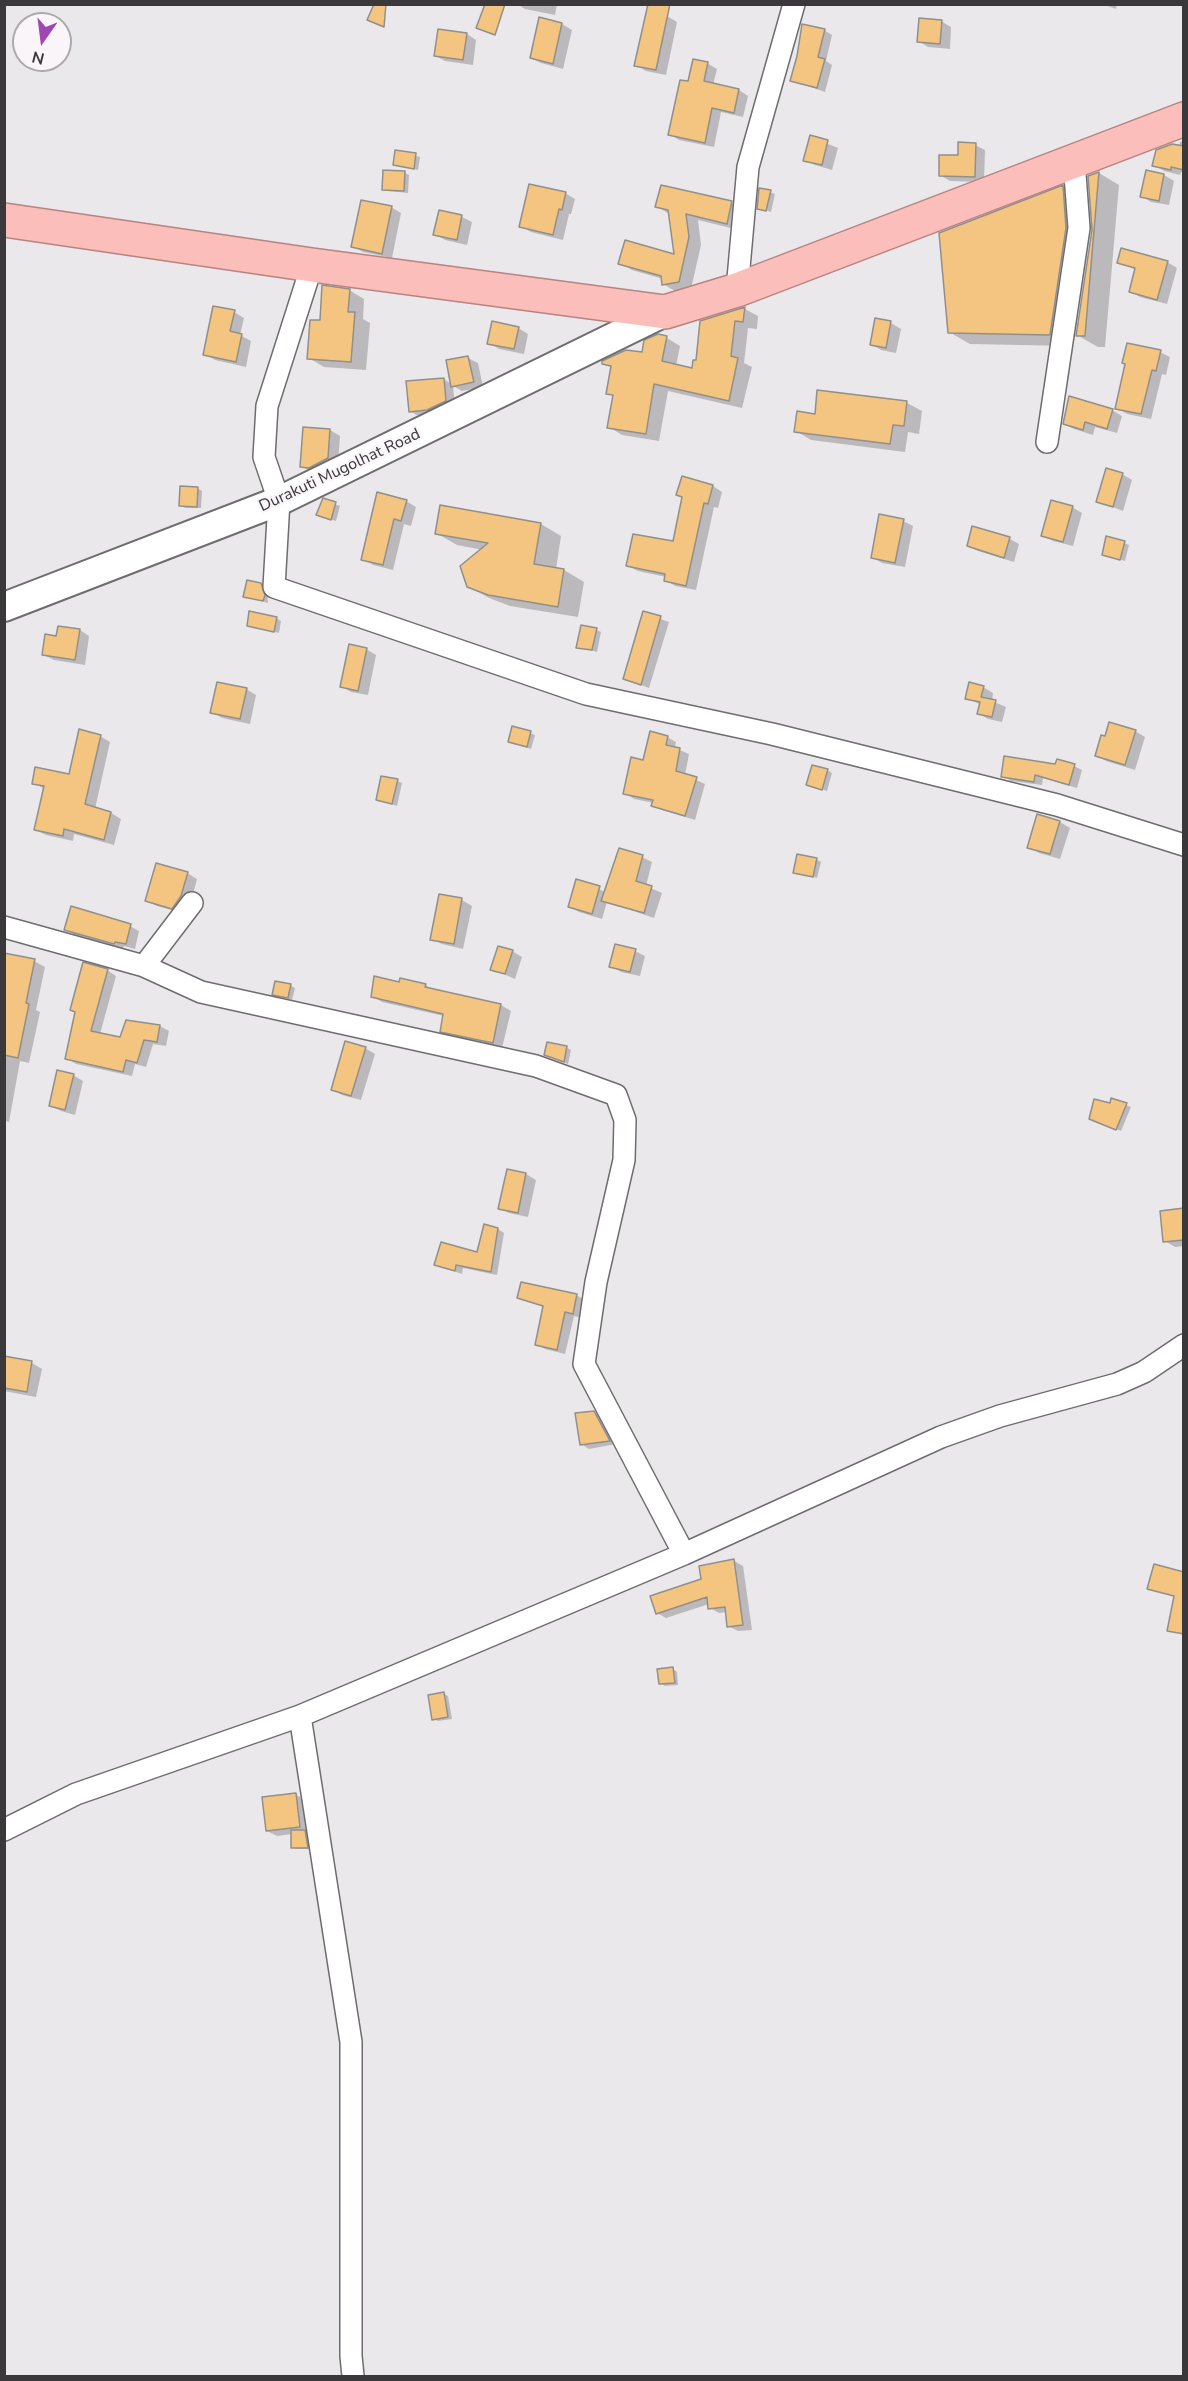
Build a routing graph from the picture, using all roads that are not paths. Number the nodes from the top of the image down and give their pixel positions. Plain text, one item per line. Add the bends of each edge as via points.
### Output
1 (794, 4) edge
2 (1184, 120) edge
3 (1074, 161) junction
4 (4, 220) edge
5 (312, 265) junction
6 (737, 290) junction
7 (665, 312) junction
8 (1047, 442) dead end
9 (279, 501) junction
10 (4, 607) edge
11 (1184, 845) edge
12 (192, 903) dead end
13 (4, 927) edge
14 (144, 966) junction
15 (1184, 1345) edge
16 (684, 1554) junction
17 (300, 1716) junction
18 (4, 1830) edge
19 (353, 2376) edge

1 - 6 street via 748,167
2 - 3 highway
3 - 6 highway
3 - 8 street via 1079,228
4 - 5 highway
5 - 7 highway
5 - 9 street via 267,406 264,457
6 - 7 highway
7 - 9 main road, Durakuti Mugolhat Road
9 - 10 main road, Durakuti Mugolhat Road
9 - 11 street via 274,587 586,694 1057,805
12 - 14 street
13 - 14 street
14 - 16 street via 201,992 536,1066 616,1095 625,1120 624,1160 596,1282 584,1364
15 - 16 street via 1144,1372 1117,1384 1000,1416 941,1437
16 - 17 street
17 - 18 street via 76,1794
17 - 19 street via 351,2042

